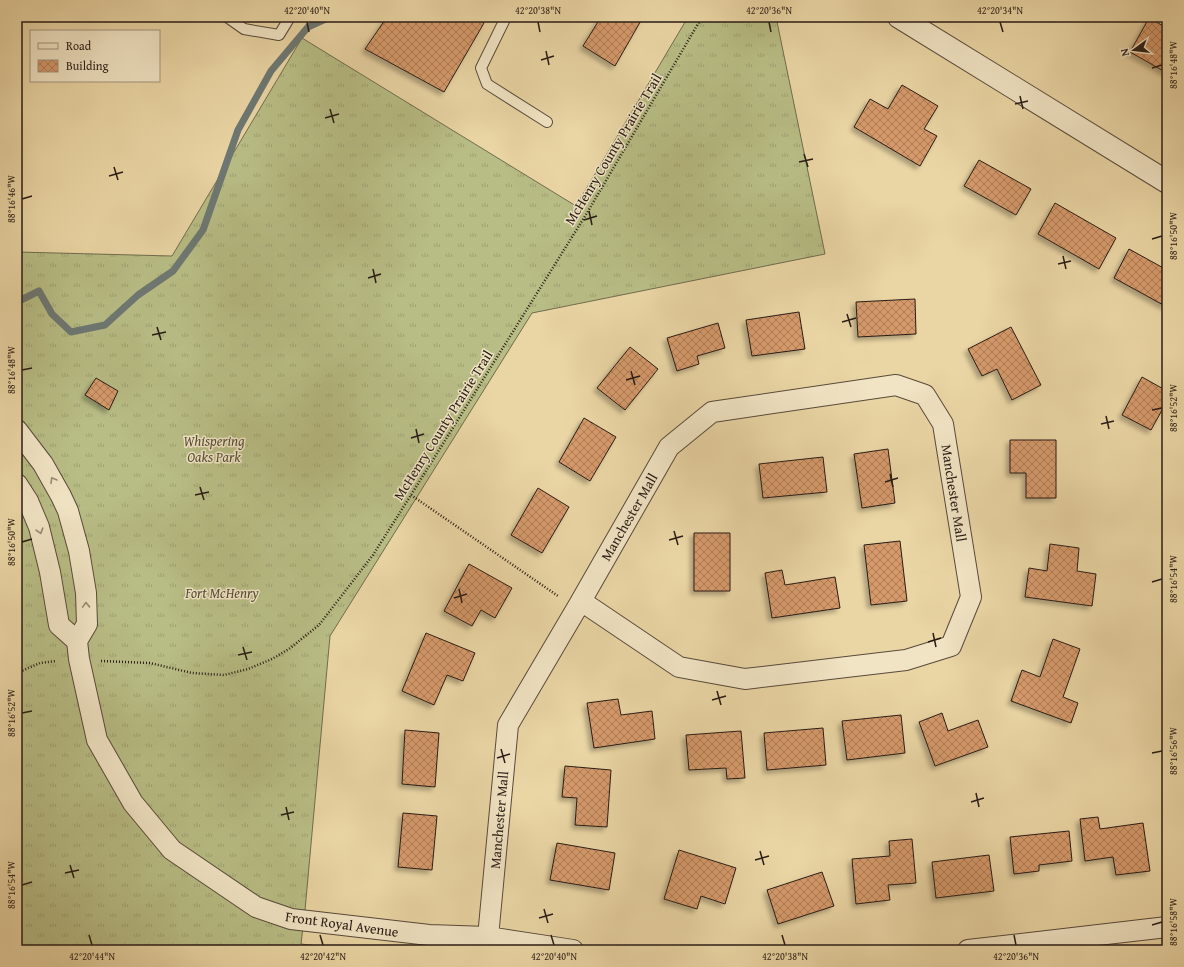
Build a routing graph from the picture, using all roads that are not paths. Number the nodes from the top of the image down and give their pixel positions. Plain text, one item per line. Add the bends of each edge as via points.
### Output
1 (227, 17) edge
2 (290, 17) edge
3 (506, 17) edge
4 (899, 17) edge
5 (547, 122) dead end
6 (1167, 182) edge
7 (17, 430) edge
8 (17, 484) edge
9 (578, 605) junction
10 (78, 650) junction
11 (1167, 927) edge
12 (488, 937) junction
13 (573, 950) edge
14 (968, 950) edge

1 - 2 lane via 244,29 279,35
3 - 5 lane via 481,68 487,84
4 - 6 street
10 -> 7 street via 87,624 83,572 74,529 54,483
8 -> 10 street via 39,527 60,625
9 - 9 street, Manchester Mall via 669,447 712,412 896,385 925,395 943,424 971,597 951,646 906,660 745,680 678,667
9 - 12 street, Manchester Mall via 508,725
10 - 12 street, Front Royal Avenue via 97,740 132,803 172,850 256,906 291,919 429,935
11 - 14 street
12 - 13 street, Front Royal Avenue

